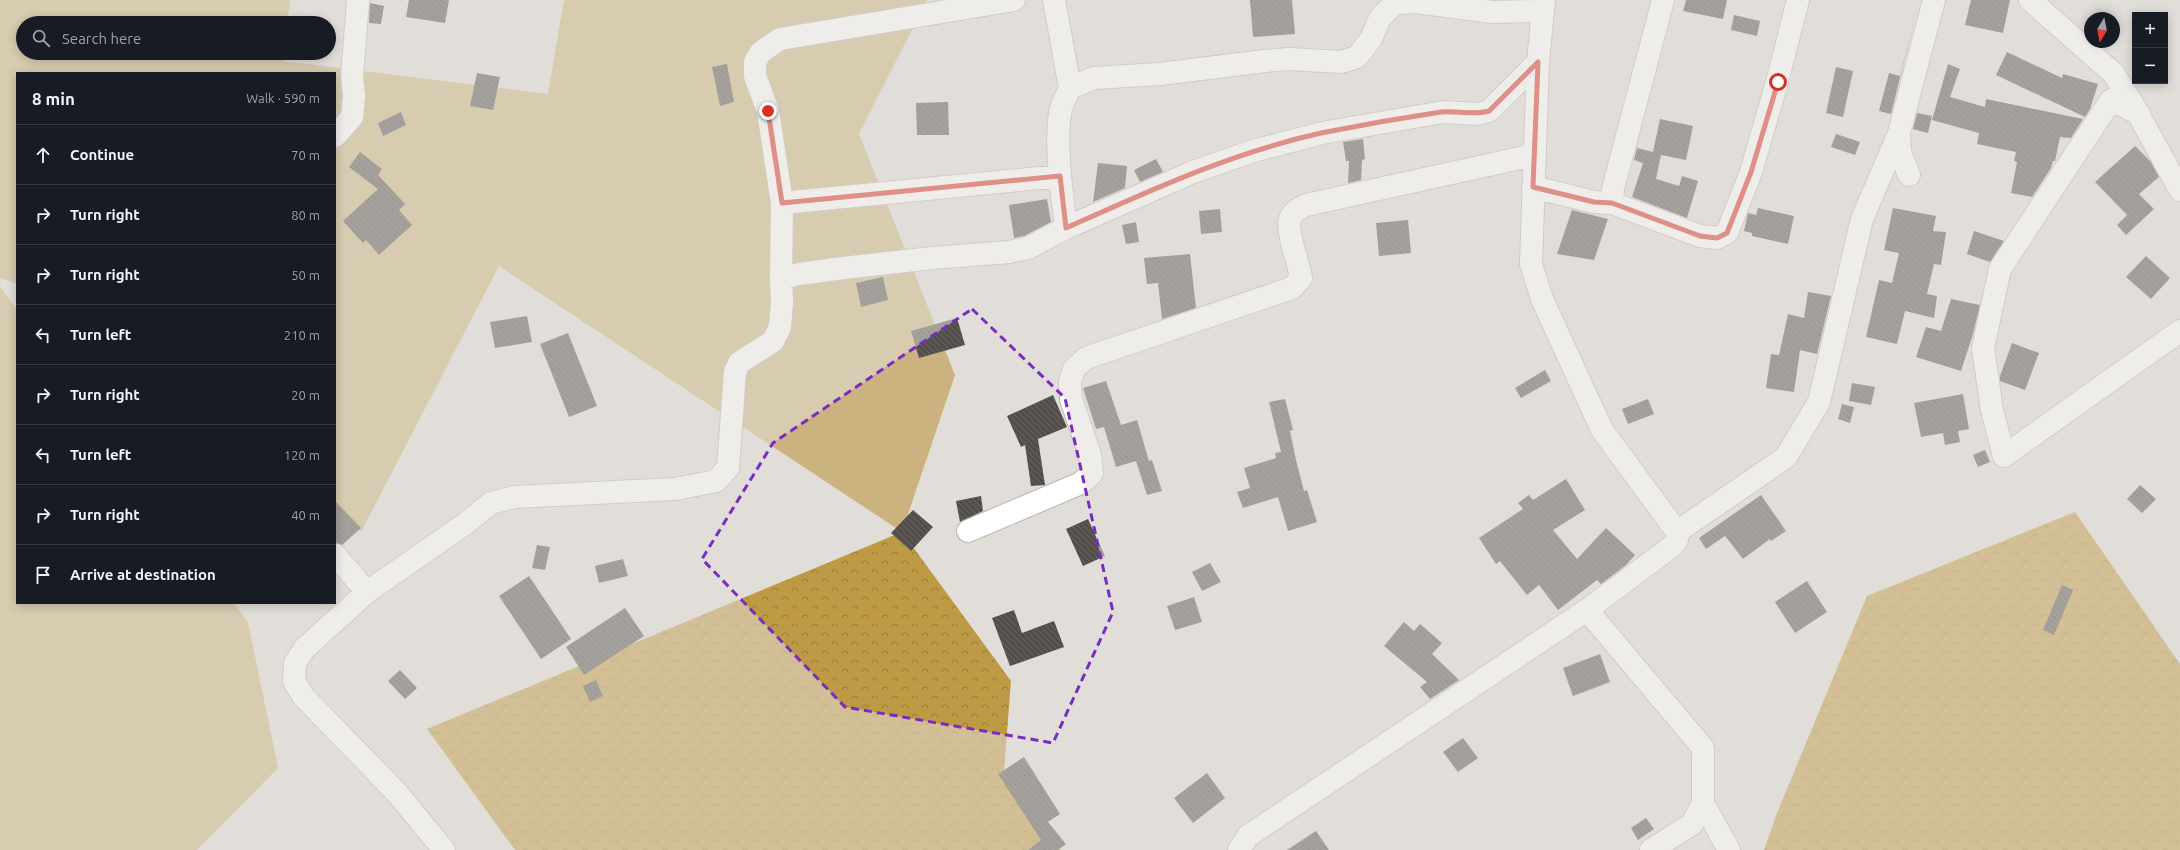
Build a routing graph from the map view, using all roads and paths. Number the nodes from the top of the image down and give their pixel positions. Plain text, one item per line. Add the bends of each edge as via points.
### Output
1 (358, 0) edge
2 (1014, 0) edge
3 (1054, 0) edge
4 (1663, 0) edge
5 (1798, 0) edge
6 (1934, 0) edge
7 (2030, 0) edge
8 (1395, 1) edge
9 (1544, 6) edge
10 (1538, 62) junction
11 (1070, 88) junction
12 (2139, 114) junction
13 (1899, 133) junction
14 (336, 135) edge
15 (1534, 155) junction
16 (1909, 175) dead end
17 (1060, 176) junction
18 (1533, 187) junction
19 (2180, 190) edge
20 (782, 203) junction
21 (1612, 203) junction
22 (1066, 228) junction
23 (781, 279) junction
24 (2180, 332) edge
25 (968, 531) dead end
26 (1677, 532) junction
27 (336, 556) edge
28 (367, 592) junction
29 (1587, 610) junction
30 (1703, 803) junction
31 (444, 850) edge
32 (1239, 850) edge
33 (1651, 850) edge
34 (1729, 850) edge

1 - 14 street via 352,77 352,117
2 - 20 street via 780,39 761,52 755,62 755,76 768,111
3 - 11 street
4 - 21 street
5 - 21 street via 1778,82 1751,172 1727,233 1717,238 1700,236
6 - 13 street
7 - 12 street via 2113,73
8 - 9 street via 1492,12
8 - 11 street via 1380,18 1371,39 1357,57 1341,62 1273,60 1160,74 1094,78
9 - 10 street
10 - 15 street
10 - 22 street via 1489,111 1478,114 1443,112 1322,133 1253,150 1193,172
11 - 17 street via 1062,108
12 - 19 street
12 - 24 street via 2111,100 2000,269 1983,348 1992,410 2004,456
13 - 16 street via 1900,152
13 - 26 street via 1862,219 1819,402 1786,457
15 - 18 street
15 - 25 street via 1306,205 1295,211 1290,220 1290,232 1300,265 1301,278 1292,288 1086,358 1074,369 1070,382 1071,399 1090,455 1092,473 1081,483
17 - 20 street
17 - 22 street
18 - 21 street via 1594,202
18 - 26 street via 1531,264 1542,299 1602,430
20 - 23 street
22 - 23 street via 1028,248 1009,252 843,268
23 - 28 street via 780,327 773,341 739,363 735,372 728,468 716,481 675,489 514,497 491,503
26 - 29 street via 1677,540 1671,547
27 - 28 street
28 - 31 street via 305,648 295,662 294,681 303,696 397,793
29 - 30 street via 1703,748
29 - 32 street via 1248,836
30 - 33 street via 1692,824
30 - 34 street

